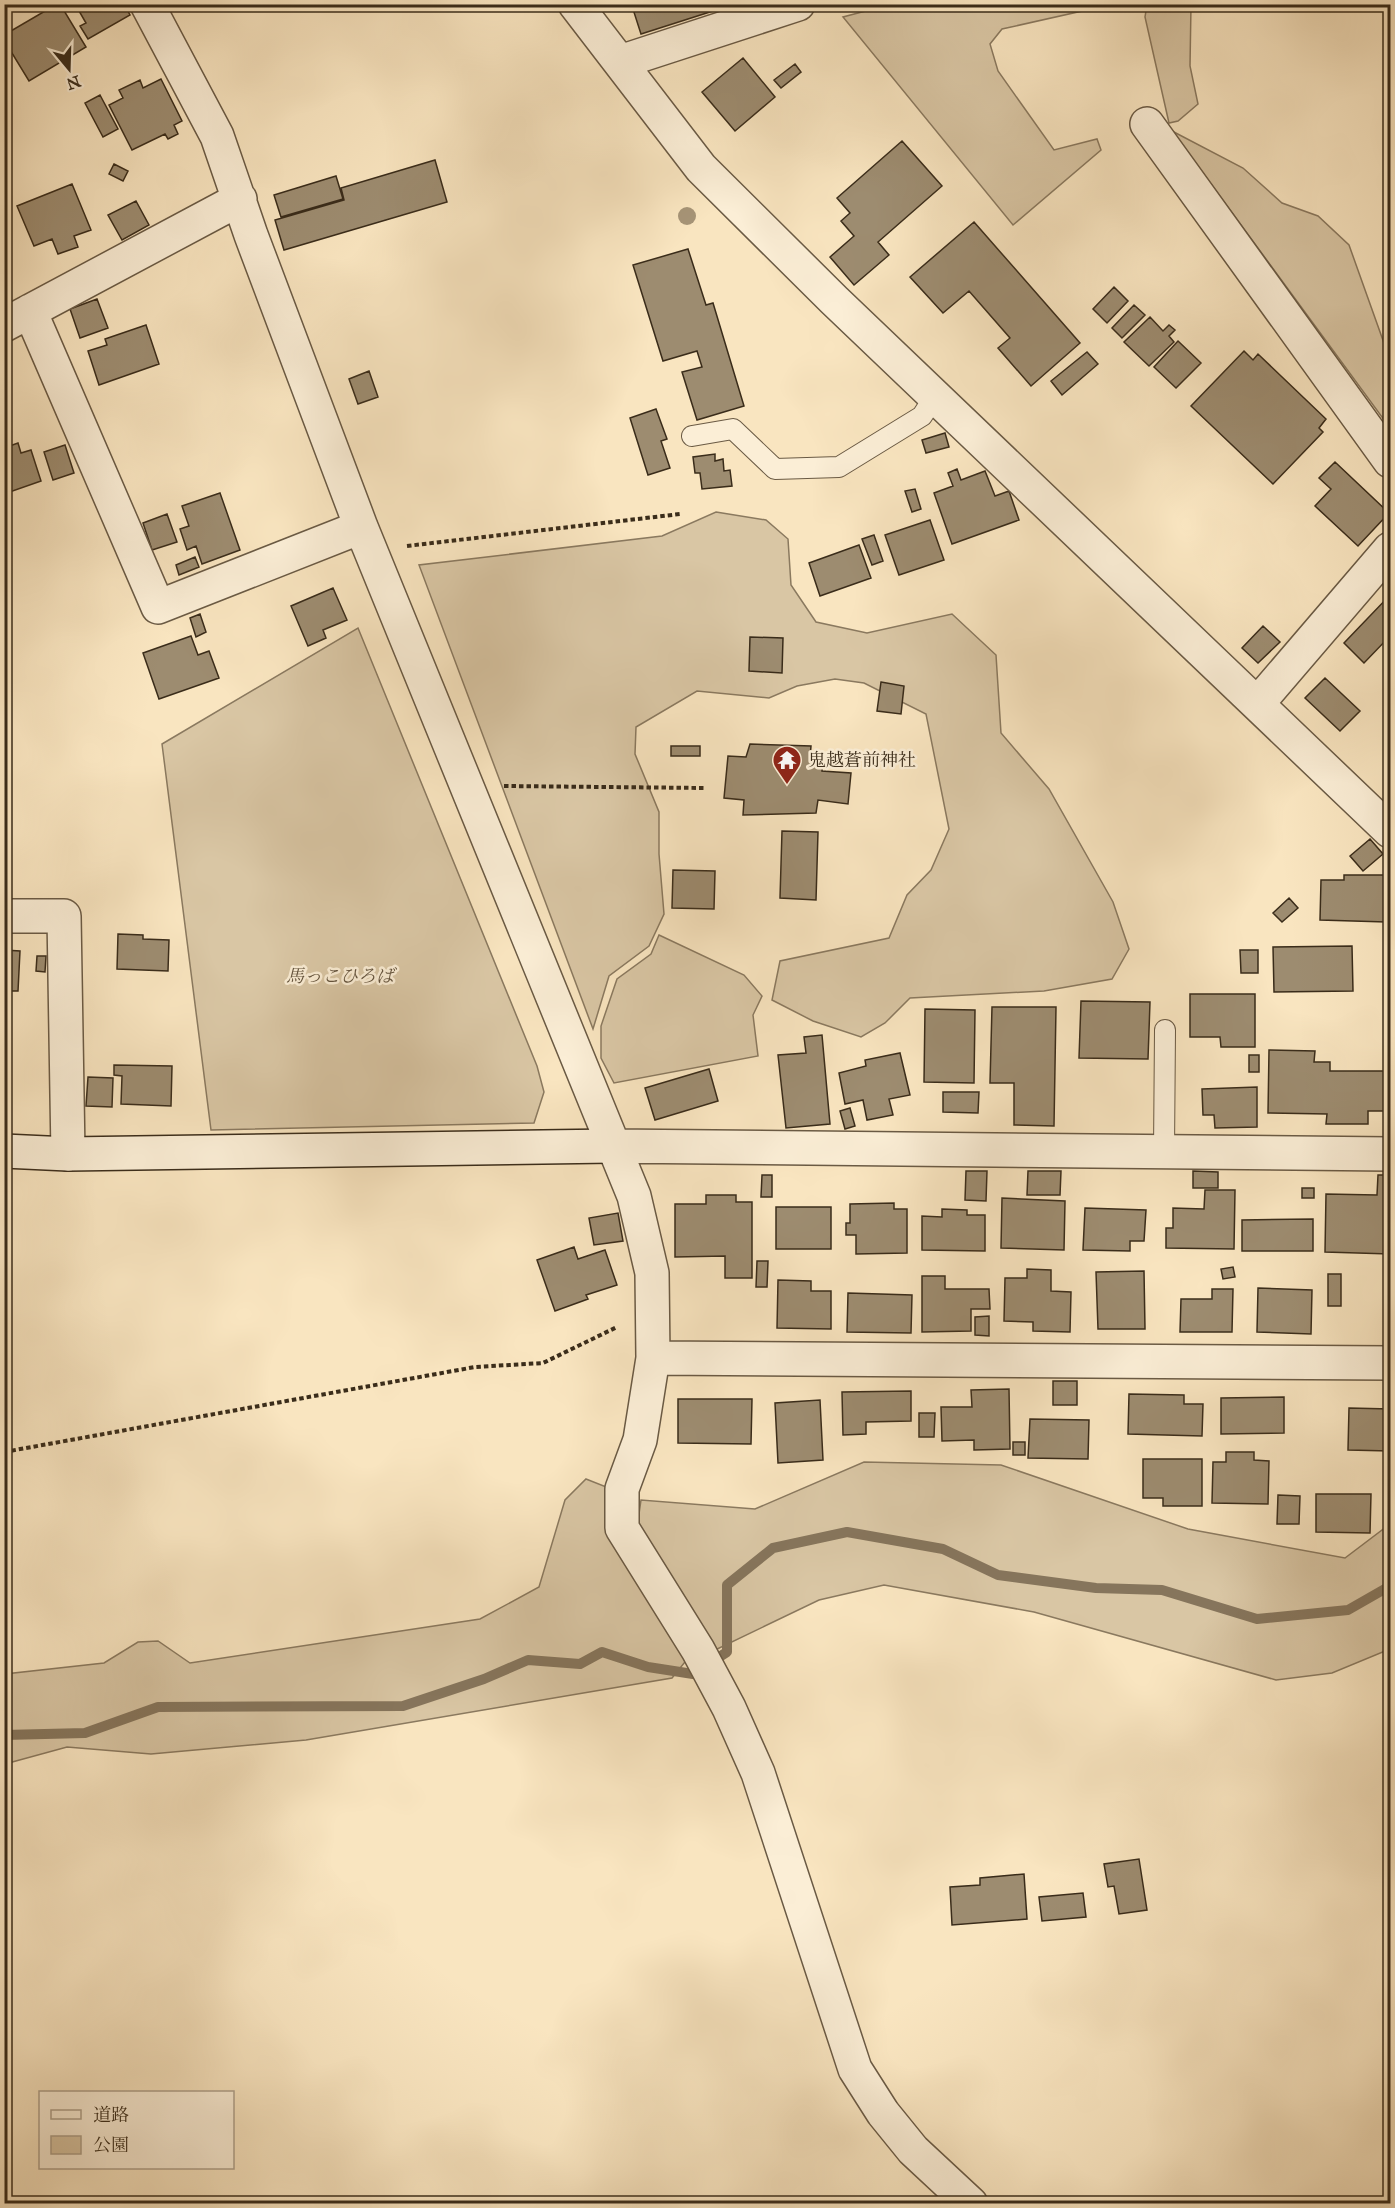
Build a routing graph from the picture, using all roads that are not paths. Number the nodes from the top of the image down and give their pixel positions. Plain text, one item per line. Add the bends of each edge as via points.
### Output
1 (147, 4) edge
2 (575, 4) edge
3 (798, 4) edge
4 (620, 62) junction
5 (1147, 124) dead end
6 (240, 200) junction
7 (17, 318) edge
8 (935, 396) junction
9 (692, 436) dead end
10 (1390, 461) edge
11 (366, 539) junction
12 (1390, 549) edge
13 (1258, 703) junction
14 (1390, 831) edge
15 (4, 916) edge
16 (1166, 1030) dead end
17 (612, 1146) junction
18 (1164, 1150) junction
19 (4, 1151) edge
20 (68, 1154) junction
21 (1390, 1154) edge
22 (653, 1358) junction
23 (1390, 1363) edge
24 (971, 2204) edge

1 - 6 street via 217,136
2 - 4 street
3 - 4 street
4 - 8 street via 700,168
5 - 10 street
6 - 7 street
6 - 11 street
7 - 11 street via 158,607
8 - 9 lane via 922,416 839,467 775,469 732,429
8 - 13 street
11 - 17 street
12 - 13 street
13 - 14 street
15 - 20 street via 64,916
16 - 18 lane
17 - 18 street
17 - 20 street
17 - 22 street via 634,1196 652,1273
18 - 21 street
19 - 20 street
22 - 23 street
22 - 24 street via 640,1440 622,1489 622,1528 698,1650 758,1773 855,2070 913,2150

